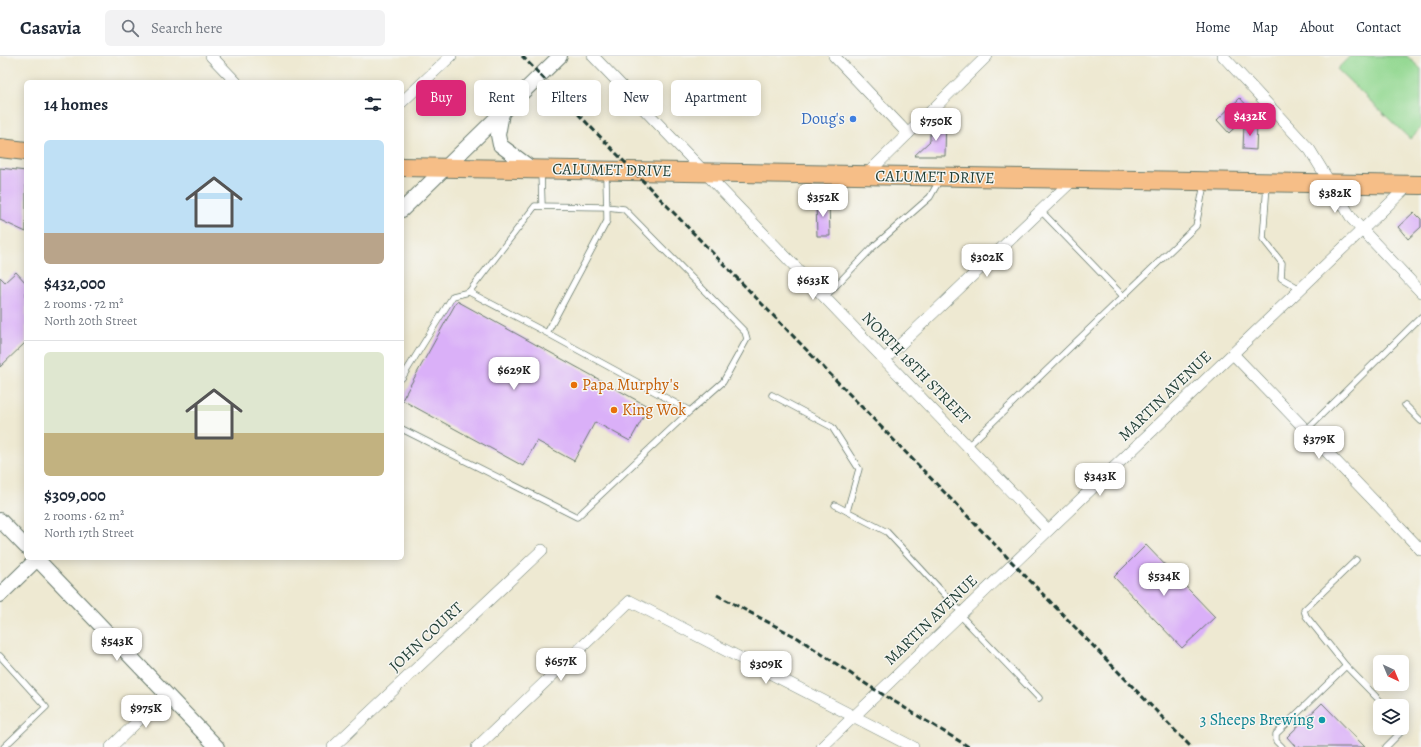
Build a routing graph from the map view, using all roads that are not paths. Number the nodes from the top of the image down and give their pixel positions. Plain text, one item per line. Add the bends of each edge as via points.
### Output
1 (211, 56) edge
2 (451, 56) edge
3 (560, 56) edge
4 (593, 56) edge
5 (834, 56) edge
6 (987, 56) edge
7 (1223, 56) edge
8 (234, 80) edge
9 (529, 86) edge
10 (404, 100) edge
11 (498, 116) edge
12 (501, 116) edge
13 (908, 134) junction
14 (0, 148) edge
15 (24, 151) edge
16 (404, 167) edge
17 (446, 168) junction
18 (536, 169) junction
19 (606, 170) junction
20 (706, 172) junction
21 (866, 175) junction
22 (941, 177) junction
23 (1074, 179) junction
24 (1204, 181) junction
25 (1267, 182) junction
26 (1330, 183) junction
27 (1415, 185) edge
28 (542, 206) junction
29 (607, 207) junction
30 (404, 208) edge
31 (1041, 211) junction
32 (1362, 230) junction
33 (1300, 289) junction
34 (469, 292) junction
35 (1421, 292) edge
36 (1124, 296) junction
37 (825, 297) junction
38 (1421, 317) edge
39 (546, 333) junction
40 (1233, 354) junction
41 (885, 359) junction
42 (404, 375) edge
43 (772, 395) dead end
44 (1405, 405) dead end
45 (690, 411) junction
46 (1421, 421) edge
47 (404, 429) edge
48 (1306, 430) junction
49 (968, 446) junction
50 (835, 504) dead end
51 (847, 511) junction
52 (0, 520) edge
53 (1048, 530) junction
54 (24, 546) edge
55 (542, 550) dead end
56 (1421, 550) edge
57 (35, 560) edge
58 (39, 560) edge
59 (1356, 560) dead end
60 (0, 595) edge
61 (961, 614) junction
62 (0, 656) edge
63 (1346, 666) junction
64 (166, 694) junction
65 (1039, 698) dead end
66 (1378, 699) edge
67 (854, 716) junction
68 (1398, 735) edge
69 (4, 747) edge
70 (111, 747) edge
71 (216, 747) edge
72 (333, 747) edge
73 (477, 747) edge
74 (822, 747) edge
75 (913, 747) edge
76 (1282, 747) edge
77 (1386, 747) edge

1 - 8 street
2 - 10 street
3 - 9 street
4 - 20 street, NORTH 18TH STREET
5 - 13 street
6 - 13 street
7 - 26 street via 1310,150
11 - 17 street
12 - 18 street via 498,135 500,144
13 - 21 street
14 - 15 main road
16 - 17 main road, CALUMET DRIVE
17 - 18 main road, CALUMET DRIVE
17 - 30 street
18 - 19 main road, CALUMET DRIVE
18 - 28 lane
19 - 20 main road, CALUMET DRIVE
19 - 29 lane
20 - 21 main road, CALUMET DRIVE
20 - 37 street, NORTH 18TH STREET
21 - 22 main road, CALUMET DRIVE
22 - 23 main road, CALUMET DRIVE
22 - 37 lane via 930,197 872,248
23 - 24 main road, CALUMET DRIVE
23 - 31 street
24 - 25 main road, CALUMET DRIVE
24 - 36 lane via 1196,226
25 - 26 main road, CALUMET DRIVE
25 - 33 lane via 1263,239 1282,263 1281,278
26 - 27 main road, CALUMET DRIVE
26 - 32 street
27 - 32 street, MARTIN AVENUE
28 - 29 lane
28 - 34 lane via 534,208
29 - 39 lane via 607,221
29 - 45 lane via 624,209 747,335 722,382
31 - 36 lane
31 - 41 street
32 - 33 street, MARTIN AVENUE
32 - 35 street
33 - 40 street, MARTIN AVENUE
34 - 39 lane
34 - 42 lane via 453,296
36 - 49 lane
37 - 41 street, NORTH 18TH STREET
38 - 48 lane
39 - 45 lane
40 - 48 street
40 - 53 street, MARTIN AVENUE
41 - 49 street, NORTH 18TH STREET
43 - 51 lane via 832,427 840,439 859,469
44 - 46 lane
45 - 47 lane via 577,517
48 - 56 street
49 - 53 street, NORTH 18TH STREET
50 - 51 lane
51 - 61 lane via 887,532
52 - 54 street
53 - 61 street, MARTIN AVENUE
55 - 72 street, JOHN COURT
57 - 60 street
58 - 64 street
59 - 63 lane via 1304,610
61 - 65 lane
61 - 67 street, MARTIN AVENUE
62 - 69 lane via 46,707
63 - 66 lane
63 - 76 lane via 1276,734 1276,741
64 - 70 street
64 - 71 street
67 - 73 street via 630,601
67 - 74 street, MARTIN AVENUE
67 - 75 street
68 - 77 lane

